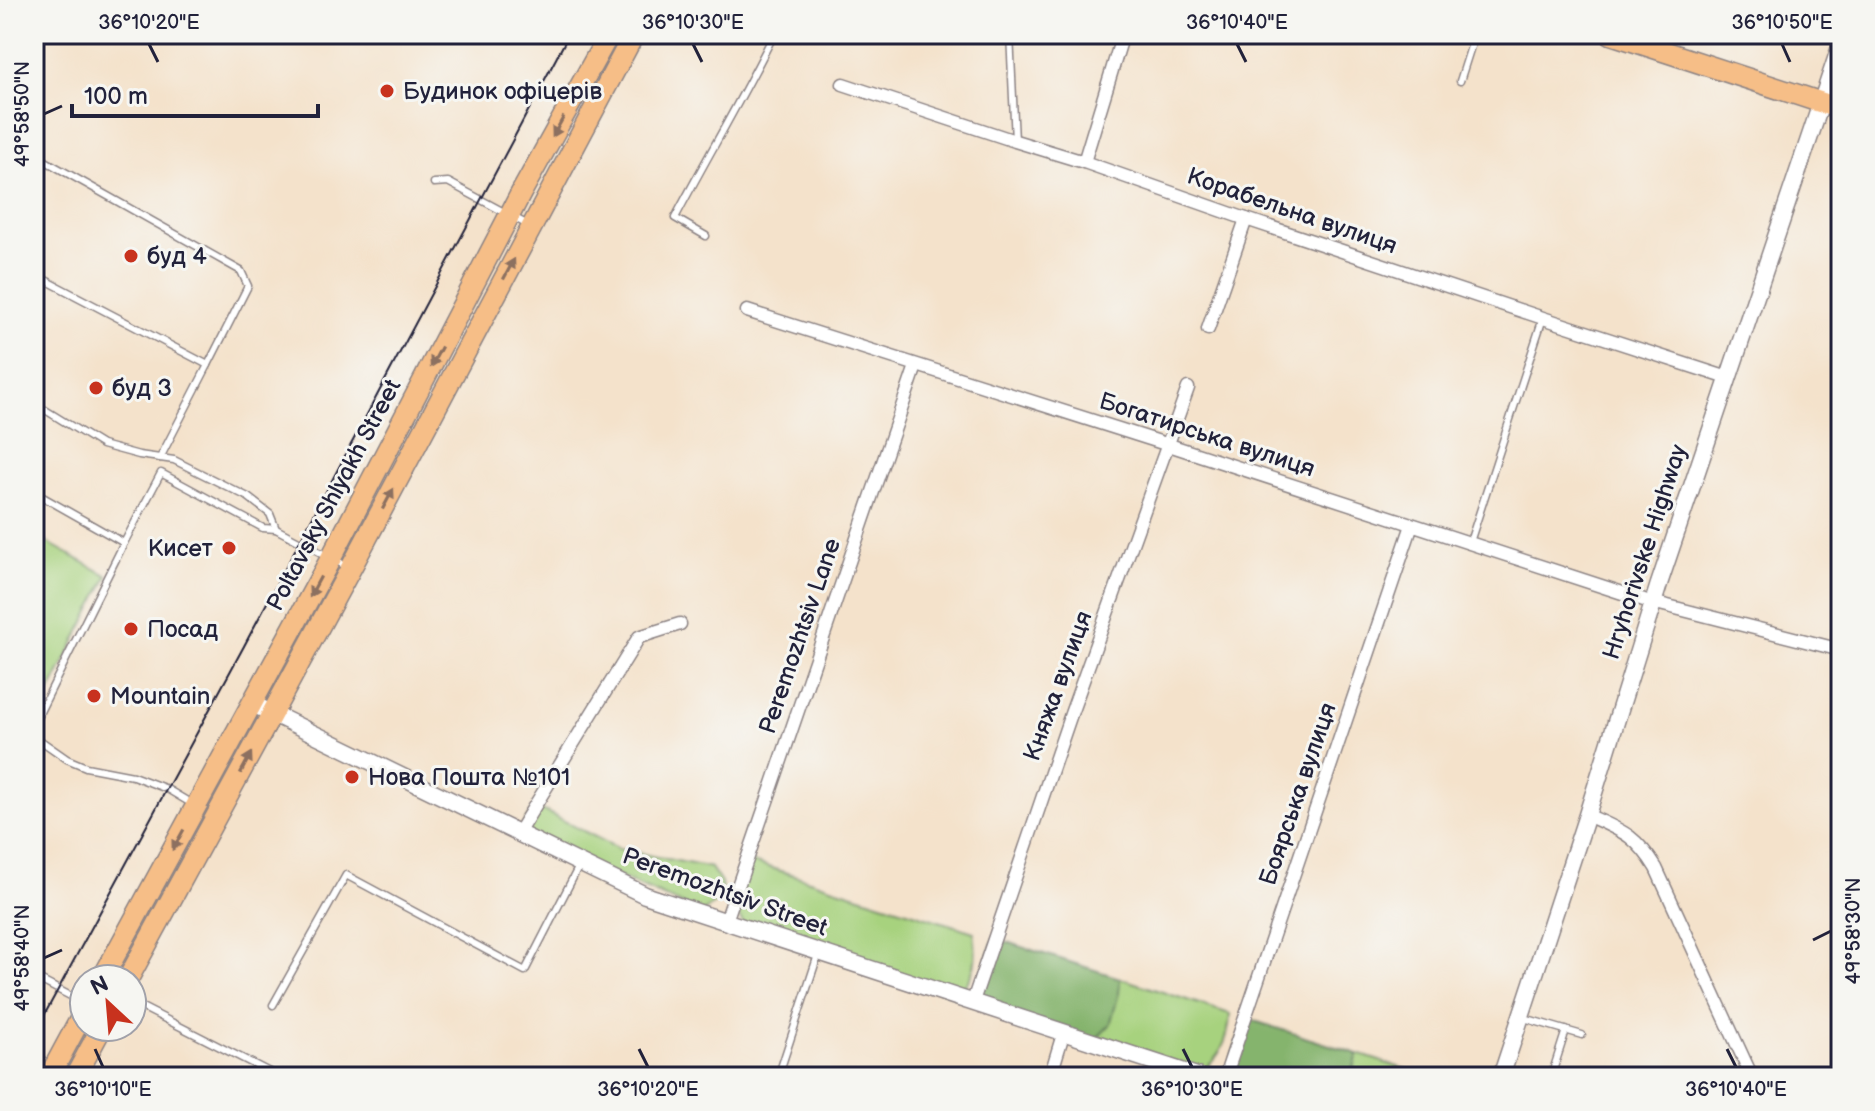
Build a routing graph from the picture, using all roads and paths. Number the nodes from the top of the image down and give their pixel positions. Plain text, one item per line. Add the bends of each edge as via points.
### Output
1 (609, 34) edge
2 (634, 34) edge
3 (774, 34) edge
4 (1010, 34) edge
5 (1123, 34) edge
6 (1475, 34) edge
7 (1611, 34) edge
8 (1841, 44) edge
9 (1460, 81) dead end
10 (843, 84) dead end
11 (1821, 102) junction
12 (1841, 109) edge
13 (1015, 141) junction
14 (34, 160) edge
15 (1084, 162) junction
16 (434, 183) dead end
17 (510, 214) junction
18 (1246, 219) junction
19 (532, 226) junction
20 (706, 236) dead end
21 (34, 274) edge
22 (747, 311) dead end
23 (1543, 318) junction
24 (1208, 329) dead end
25 (208, 365) junction
26 (916, 366) junction
27 (1728, 378) junction
28 (1188, 388) dead end
29 (34, 403) edge
30 (1169, 445) junction
31 (160, 458) junction
32 (34, 492) edge
33 (1412, 525) junction
34 (276, 529) junction
35 (1470, 542) junction
36 (124, 543) junction
37 (331, 558) junction
38 (351, 568) junction
39 (1653, 603) junction
40 (680, 624) dead end
41 (1841, 650) edge
42 (34, 703) edge
43 (253, 703) junction
44 (42, 707) junction
45 (273, 714) junction
46 (34, 724) edge
47 (34, 736) edge
48 (197, 806) junction
49 (1587, 815) junction
50 (518, 833) junction
51 (581, 863) junction
52 (726, 921) junction
53 (819, 952) junction
54 (111, 963) edge
55 (137, 963) edge
56 (34, 978) edge
57 (68, 995) edge
58 (973, 1001) junction
59 (273, 1005) dead end
60 (148, 1010) edge
61 (1520, 1017) junction
62 (1566, 1030) junction
63 (1064, 1031) junction
64 (1582, 1035) dead end
65 (68, 1042) edge
66 (93, 1043) edge
67 (49, 1077) edge
68 (75, 1077) edge
69 (279, 1077) edge
70 (778, 1077) edge
71 (1050, 1077) edge
72 (1200, 1077) edge
73 (1225, 1077) edge
74 (1501, 1077) edge
75 (1551, 1077) edge
76 (1752, 1077) edge

1 -> 17 main road, Poltavsky Shlyakh Street
2 - 19 main road, Poltavsky Shlyakh Street
3 - 20 lane via 675,218
4 - 13 lane
5 - 15 street
6 - 9 lane
7 - 11 main road
8 - 11 street, Hryhorivske Highway
10 - 13 street, Корабельна вулиця
11 - 12 main road
11 - 27 street, Hryhorivske Highway
13 - 15 street, Корабельна вулиця
14 - 25 lane via 42,159 241,271 248,286
15 - 18 street, Корабельна вулиця
16 - 17 lane via 448,182
17 - 19 lane
17 -> 37 main road, Poltavsky Shlyakh Street
18 - 23 street, Корабельна вулиця
18 - 24 street
38 -> 19 main road, Poltavsky Shlyakh Street
21 - 25 lane
22 - 26 street, Богатирська вулиця
23 - 27 street, Корабельна вулиця
23 - 35 lane
25 - 31 lane
26 - 30 street, Богатирська вулиця
26 - 52 street, Peremozhtsiv Lane
27 - 39 street, Hryhorivske Highway
28 - 30 street, Княжа вулиця
29 - 31 lane via 102,445
30 - 33 street, Богатирська вулиця
30 - 58 street, Княжа вулиця
31 - 34 lane via 248,497 270,514
32 - 36 lane
33 - 35 street, Богатирська вулиця
33 - 73 street, Боярська вулиця
34 - 36 lane via 263,528 161,473
34 - 37 lane
35 - 39 street, Богатирська вулиця
36 - 44 lane
37 - 38 lane
37 -> 43 main road, Poltavsky Shlyakh Street
38 - 45 main road, Poltavsky Shlyakh Street
39 - 41 street, Богатирська вулиця
39 - 49 street, Hryhorivske Highway
40 - 50 street via 639,637
42 - 44 lane
43 - 45 street, Peremozhtsiv Street
43 - 48 main road, Poltavsky Shlyakh Street
44 - 46 lane
45 - 50 street, Peremozhtsiv Street
55 -> 45 main road, Poltavsky Shlyakh Street
47 - 48 lane via 67,759 133,776
48 -> 54 main road, Poltavsky Shlyakh Street
49 - 61 street, Hryhorivske Highway
49 - 76 street via 1628,834 1650,858
50 - 51 street, Peremozhtsiv Street
51 - 52 street, Peremozhtsiv Street via 645,895
51 - 59 lane via 525,971 346,875
52 - 53 street, Peremozhtsiv Street
53 - 58 street, Peremozhtsiv Street
53 - 70 lane
56 - 57 lane
58 - 63 street, Peremozhtsiv Street
60 - 69 lane
61 - 62 lane
61 - 74 street, Hryhorivske Highway
62 - 64 lane
62 - 75 lane
63 - 71 street
63 - 72 street, Peremozhtsiv Street
65 - 67 main road
66 - 68 main road

